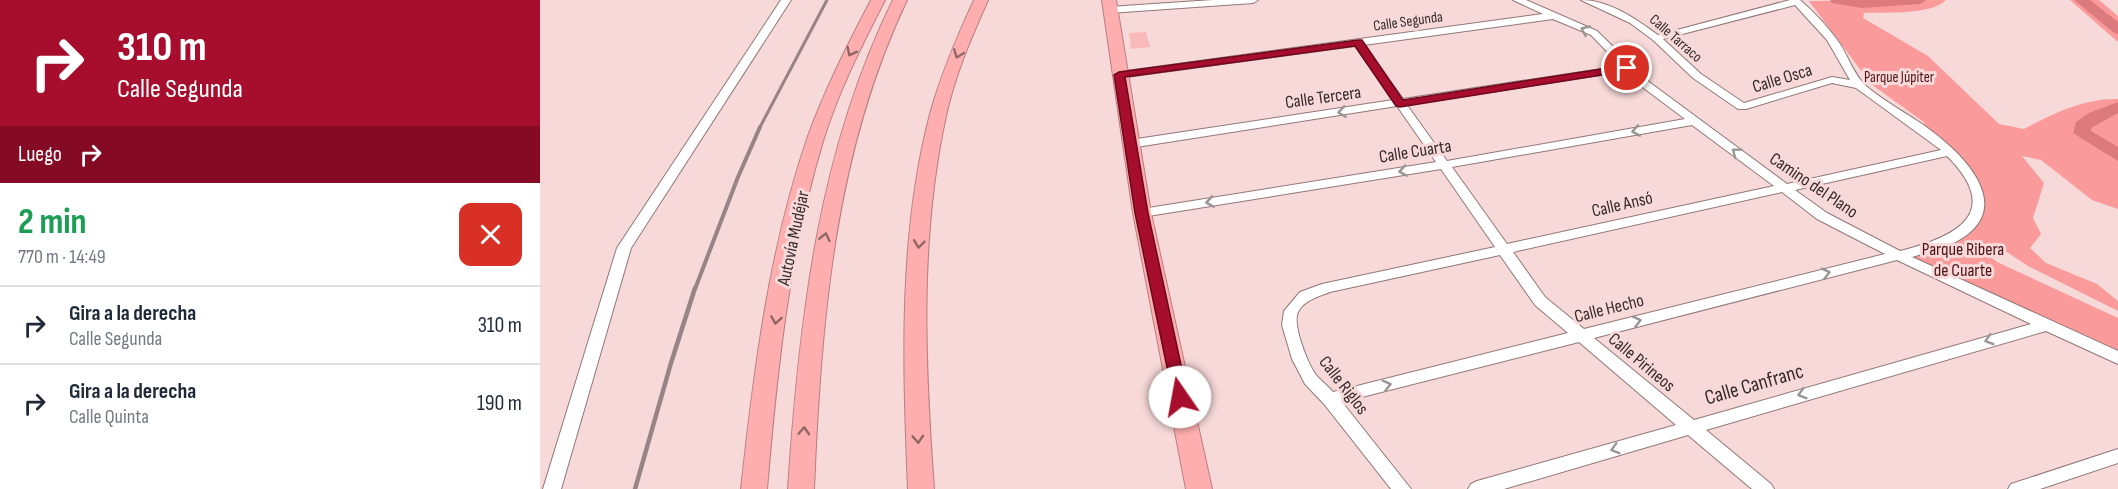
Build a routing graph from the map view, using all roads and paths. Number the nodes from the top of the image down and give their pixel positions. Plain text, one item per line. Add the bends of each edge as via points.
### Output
1 (786, 0) edge
2 (878, 0) edge
3 (900, 0) edge
4 (981, 0) edge
5 (1253, 0) edge
6 (1518, 0) edge
7 (1586, 0) edge
8 (1796, 1) edge
9 (1109, 5) edge
10 (1553, 16) junction
11 (1656, 38) junction
12 (1358, 43) junction
13 (1627, 68) junction
14 (1118, 69) junction
15 (1853, 75) junction
16 (1832, 80) junction
17 (1859, 85) junction
18 (1400, 104) junction
19 (1742, 107) joint
20 (1694, 121) junction
21 (1130, 144) junction
22 (1949, 152) junction
23 (1443, 165) junction
24 (1783, 187) junction
25 (1142, 213) junction
26 (1503, 249) junction
27 (1897, 255) junction
28 (1305, 296) joint
29 (2046, 325) junction
30 (1580, 336) junction
31 (2118, 358) edge
32 (1330, 399) junction
33 (1688, 426) junction
34 (2118, 456) edge
35 (552, 489) edge
36 (754, 489) edge
37 (801, 489) edge
38 (921, 489) edge
39 (1199, 489) edge
40 (1402, 489) edge
41 (1477, 489) edge
42 (1765, 489) edge
43 (2017, 489) edge

1 - 35 street via 624,248
2 -> 36 highway, Autovía Mudéjar via 846,60 816,139 786,255
37 -> 3 highway, Autovía Mudéjar via 822,249 848,134 874,56
4 -> 38 highway via 952,71 931,145 915,278 915,391
5 - 9 street
6 - 10 street, Camino del Plano
7 - 11 street, Calle Tarraco via 1633,21
8 - 11 street
8 - 15 street via 1835,44
9 - 14 highway
10 - 12 street, Calle Segunda
13 -> 10 street, Camino del Plano via 1594,33
11 - 19 street, Calle Tarraco via 1697,76
12 - 14 street, Calle Segunda via 1161,70
12 - 18 street, Calle Pirineos
13 - 18 street, Calle Tercera
13 - 20 street, Camino del Plano
14 - 21 highway
15 - 16 street, Calle Osca
15 - 17 street
16 - 17 street, Calle Osca
16 - 19 street, Calle Osca
17 - 22 street, Calle Hecho
18 -> 21 street, Calle Tercera
18 - 23 street, Calle Pirineos
20 -> 23 street, Calle Cuarta
24 -> 20 street, Camino del Plano
21 - 25 highway
22 - 24 street, Calle Ansó
22 - 27 street, Calle Hecho via 1964,166 1978,192 1973,222 1945,242
23 -> 25 street, Calle Cuarta
23 - 26 street, Calle Pirineos
24 - 26 street, Calle Ansó
24 - 27 street, Camino del Plano via 1822,216
25 - 39 highway
26 - 28 street, Calle Ansó
26 - 30 street, Calle Pirineos via 1540,301
27 - 29 street, Camino del Plano
30 -> 27 street, Calle Hecho
28 - 32 street, Calle Riglos via 1291,310 1289,325 1311,380
29 - 31 street, Camino del Plano
29 -> 33 street, Calle Canfranc
32 -> 30 street, Calle Hecho
30 - 33 street, Calle Pirineos
32 - 40 street, Calle Riglos
33 -> 41 street, Calle Canfranc
33 - 42 street, Calle Pirineos
34 - 43 street

